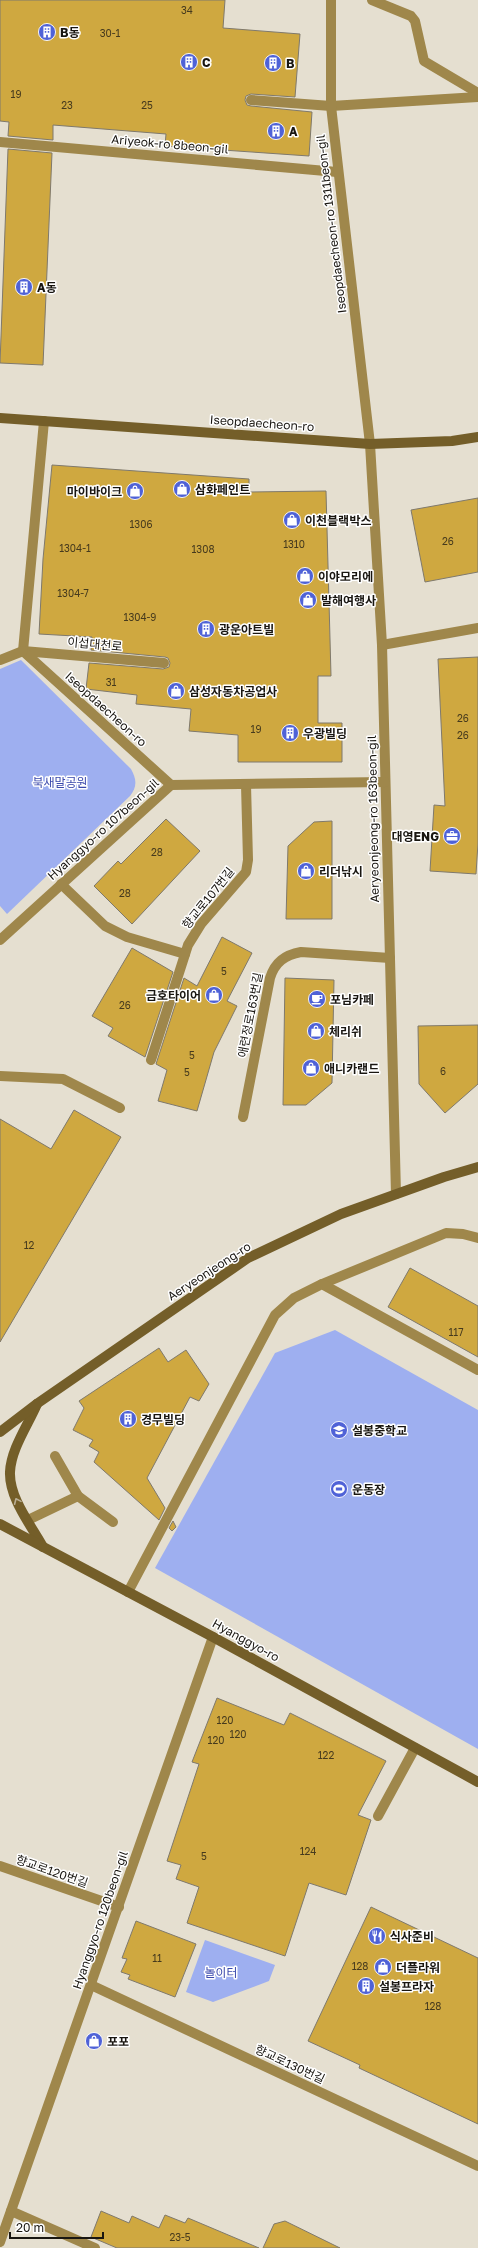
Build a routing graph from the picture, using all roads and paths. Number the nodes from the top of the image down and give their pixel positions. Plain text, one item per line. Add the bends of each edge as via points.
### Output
1 (331, 0) edge
2 (372, 0) edge
3 (478, 93) edge
4 (478, 97) edge
5 (251, 100) dead end
6 (331, 106) junction
7 (0, 142) edge
8 (337, 172) junction
9 (0, 418) edge
10 (44, 421) junction
11 (478, 438) edge
12 (370, 444) junction
13 (478, 628) edge
14 (382, 645) junction
15 (23, 651) junction
16 (0, 660) edge
17 (164, 663) dead end
18 (386, 782) junction
19 (171, 785) junction
20 (246, 785) junction
21 (61, 884) junction
22 (0, 940) edge
23 (185, 954) junction
24 (390, 958) junction
25 (151, 1060) dead end
26 (0, 1076) edge
27 (120, 1108) dead end
28 (243, 1117) dead end
29 (478, 1167) edge
30 (396, 1194) junction
31 (478, 1238) edge
32 (322, 1284) junction
33 (478, 1370) edge
34 (38, 1402) junction
35 (0, 1432) edge
36 (55, 1456) dead end
37 (78, 1496) junction
38 (28, 1520) junction
39 (114, 1522) dead end
40 (0, 1524) edge
41 (43, 1547) junction
42 (128, 1592) junction
43 (213, 1637) junction
44 (415, 1748) junction
45 (478, 1782) edge
46 (378, 1816) dead end
47 (0, 1866) edge
48 (118, 1907) junction
49 (91, 1985) junction
50 (478, 2166) edge
51 (11, 2212) junction
52 (0, 2242) edge
53 (95, 2248) edge

1 - 6 street, Iseopdaecheon-ro 1311beon-gil
2 - 3 street via 411,16 415,22 424,61
4 - 6 street
5 - 6 street
6 - 8 street, Iseopdaecheon-ro 1311beon-gil
7 - 8 street, Ariyeok-ro 8beon-gil
8 - 12 street, Iseopdaecheon-ro 1311beon-gil
9 - 10 street, Iseopdaecheon-ro
10 - 12 street, Iseopdaecheon-ro
10 - 15 street
11 - 12 street, Iseopdaecheon-ro
12 - 14 street, Aeryeonjeong-ro 163beon-gil
13 - 14 street
14 - 18 street, Aeryeonjeong-ro 163beon-gil
15 - 16 street
15 - 17 street, 이섭대천로
15 - 19 street, Iseopdaecheon-ro
18 - 20 street, Hyanggyo-ro 107beon-gil
18 - 24 street, Aeryeonjeong-ro 163beon-gil
19 - 20 street, Hyanggyo-ro 107beon-gil
19 - 21 street, Hyanggyo-ro 107beon-gil
20 - 23 street, 향교로107번길 via 246,872 198,929
21 - 22 street, Hyanggyo-ro 107beon-gil
21 - 23 street via 105,926 127,936
23 - 25 street, 향교로107번길
24 - 28 street, 애련정로163번길 via 301,952 276,963 270,978
24 - 30 street, Aeryeonjeong-ro 163beon-gil
26 - 27 street via 63,1079
29 - 30 street, Aeryeonjeong-ro
30 - 34 street, Aeryeonjeong-ro via 341,1214 248,1258
31 - 32 street via 446,1233
32 - 33 street
32 - 42 street via 294,1298 275,1315
34 - 35 street, Aeryeonjeong-ro
38 -> 34 street via 12,1489 10,1472 15,1452
36 - 37 street
37 - 38 street
37 - 39 street
38 - 41 street
40 - 41 street, Hyanggyo-ro
41 - 42 street, Hyanggyo-ro
42 - 43 street, Hyanggyo-ro
43 - 44 street, Hyanggyo-ro
43 - 48 street, Hyanggyo-ro 120beon-gil
44 - 45 street, Hyanggyo-ro
44 - 46 street
47 - 48 street, 향교로120번길
48 - 49 street, Hyanggyo-ro 120beon-gil
49 - 50 street, 향교로130번길
49 - 51 street, Hyanggyo-ro 120beon-gil
51 - 52 street, Hyanggyo-ro 120beon-gil
51 - 53 street

